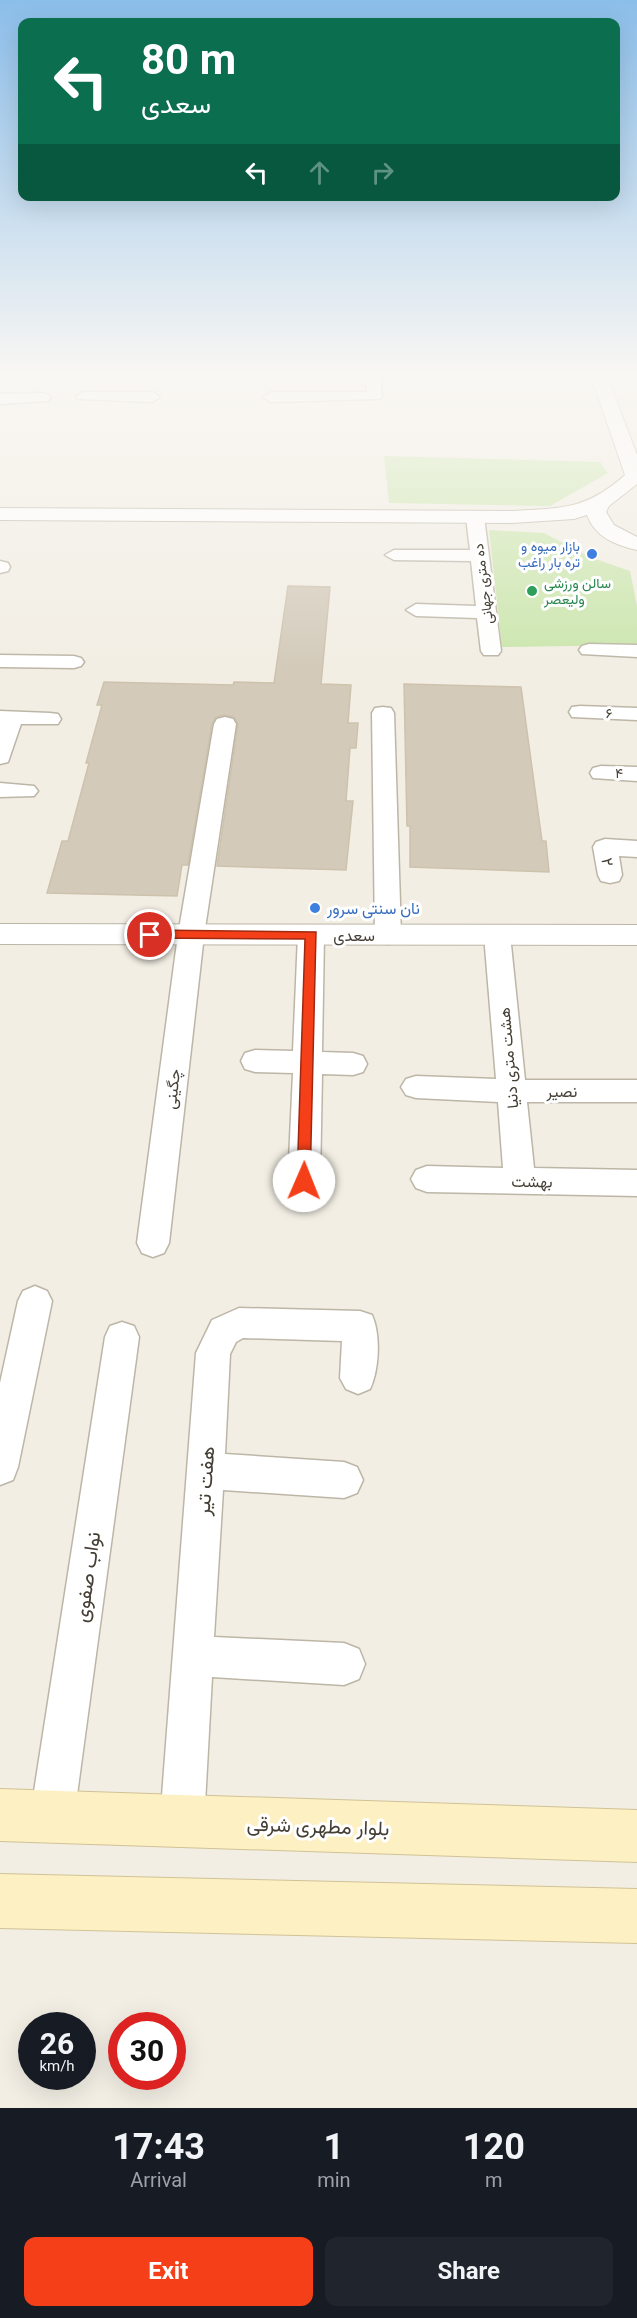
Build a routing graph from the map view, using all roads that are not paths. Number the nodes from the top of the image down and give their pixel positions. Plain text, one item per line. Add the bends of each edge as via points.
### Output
1 (633, 471) edge
2 (637, 490) edge
3 (608, 498) junction
4 (0, 514) edge
5 (475, 517) junction
6 (512, 517) junction
7 (627, 543) edge
8 (394, 555) dead end
9 (480, 556) junction
10 (416, 610) dead end
11 (486, 612) junction
12 (589, 650) dead end
13 (491, 651) dead end
14 (637, 651) edge
15 (0, 661) edge
16 (74, 662) dead end
17 (580, 712) dead end
18 (383, 713) dead end
19 (637, 714) edge
20 (7, 717) edge
21 (50, 719) dead end
22 (225, 723) dead end
23 (0, 757) edge
24 (601, 773) dead end
25 (637, 774) edge
26 (0, 790) edge
27 (26, 791) dead end
28 (637, 849) edge
29 (610, 875) dead end
30 (0, 934) edge
31 (191, 935) junction
32 (311, 935) junction
33 (388, 935) junction
34 (497, 935) junction
35 (637, 935) edge
36 (255, 1061) dead end
37 (308, 1062) junction
38 (352, 1064) dead end
39 (416, 1086) dead end
40 (511, 1091) junction
41 (637, 1091) edge
42 (427, 1179) dead end
43 (304, 1181) dead end
44 (520, 1181) junction
45 (637, 1183) edge
46 (153, 1243) dead end
47 (35, 1301) dead end
48 (122, 1337) dead end
49 (358, 1378) dead end
50 (0, 1467) edge
51 (206, 1471) junction
52 (344, 1480) dead end
53 (193, 1656) junction
54 (344, 1664) dead end
55 (0, 1815) edge
56 (52, 1817) junction
57 (182, 1822) junction
58 (637, 1836) edge
59 (0, 1901) edge
60 (637, 1916) edge

1 - 3 street via 635,476
2 - 3 street
3 - 6 street via 574,513
3 - 7 street via 596,512 598,522
4 - 5 street
5 - 6 street
5 - 9 street, ده متری جهانی
6 - 7 street via 577,523
8 - 9 street
9 - 11 street, ده متری جهانی
10 - 11 street
11 - 13 street, ده متری جهانی
12 - 14 street
15 - 16 street
17 - 19 street, ۶
18 - 33 street
20 - 21 street
20 - 23 street
22 - 31 street, چگینی
24 - 25 street, ۴
26 - 27 street
28 - 29 street, ۲ via 604,847
30 - 31 street, سعدی
31 - 32 street, سعدی
31 - 46 street, چگینی
32 - 33 street, سعدی
32 - 37 street
33 - 34 street, سعدی
34 - 35 street, سعدی
34 - 40 street, هشت متری دنیا
36 - 37 street
37 - 38 street
37 - 43 street
39 - 40 street, نصیر
40 - 41 street, نصیر
40 - 44 street, هشت متری دنیا
42 - 44 street, بهشت
44 - 45 street, بهشت
47 - 50 street
48 - 56 street, نواب صفوی
49 - 51 street, هفت تیر via 360,1326 239,1323 224,1331 213,1353
51 - 52 street
51 - 53 street, هفت تیر
53 - 54 street
53 - 57 street, هفت تیر
55 - 56 main road, بلوار مطهری شرقی
56 - 57 main road, بلوار مطهری شرقی
57 - 58 main road, بلوار مطهری شرقی
59 - 60 main road

